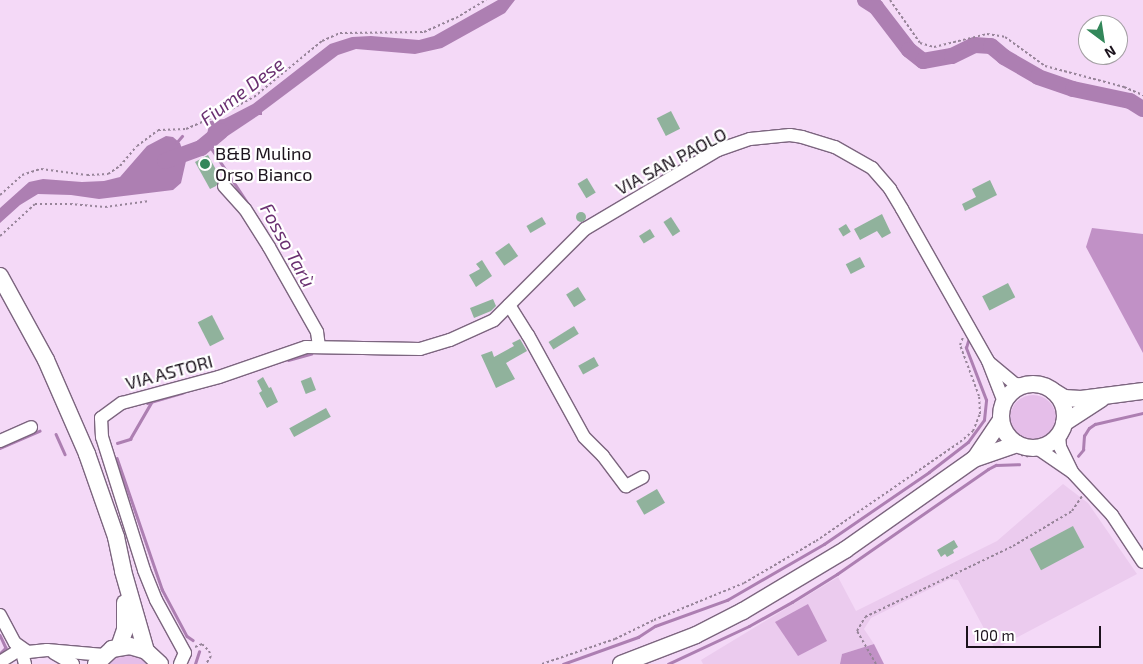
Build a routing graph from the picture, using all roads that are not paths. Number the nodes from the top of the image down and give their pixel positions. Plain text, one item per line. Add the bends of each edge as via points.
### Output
1 (224, 186) dead end
2 (0, 276) edge
3 (509, 305) junction
4 (450, 340) joint
5 (319, 346) junction
6 (988, 361) junction
7 (1027, 385) junction
8 (1051, 390) junction
9 (1143, 390) edge
10 (1105, 396) junction
11 (1004, 402) junction
12 (1001, 420) junction
13 (31, 427) dead end
14 (1061, 429) junction
15 (0, 441) edge
16 (1017, 449) junction
17 (1038, 453) junction
18 (974, 459) junction
19 (1072, 472) junction
20 (643, 477) dead end
21 (1143, 562) edge
22 (123, 570) junction
23 (0, 615) edge
24 (119, 647) junction
25 (20, 649) junction
26 (47, 650) junction
27 (146, 651) junction
28 (182, 658) edge
29 (100, 659) edge
30 (0, 662) edge
31 (25, 664) edge
32 (73, 664) edge
33 (160, 664) edge
34 (621, 664) edge

1 - 5 street via 245,210 269,247 317,332
2 - 22 main road via 46,360 84,446 116,537
3 - 4 street, VIA SAN PAOLO via 494,320
3 - 6 street, VIA SAN PAOLO via 585,229 657,185 718,150 750,139 802,136 864,162 890,188
3 - 20 street via 584,437 604,456 626,486
4 - 5 street, VIA ASTORI via 420,349
5 - 28 street, VIA ASTORI via 289,352 218,377 122,403 101,418 102,437 144,570
6 - 7 street, VIA SAN PAOLO via 1015,384
6 - 11 street, VIA SAN PAOLO
7 - 8 main road via 1035,384
7 - 11 main road via 1018,388
8 - 10 main road via 1064,398
8 - 14 main road via 1062,404
9 - 10 main road
10 - 14 main road
11 - 12 main road
12 - 16 main road
12 - 18 main road
13 - 15 street
14 - 17 main road via 1053,441
14 - 19 street via 1060,447
16 - 17 main road
16 - 18 main road
17 - 19 street
18 - 34 main road via 845,550 791,583 696,635
19 - 21 street via 1112,515
22 - 24 main road via 126,624
22 - 27 main road
23 - 25 street
24 - 27 main road via 130,646
24 - 29 main road
25 - 26 street via 28,652
25 - 30 street
25 - 31 street
26 - 29 street
26 - 32 street
27 - 33 main road

